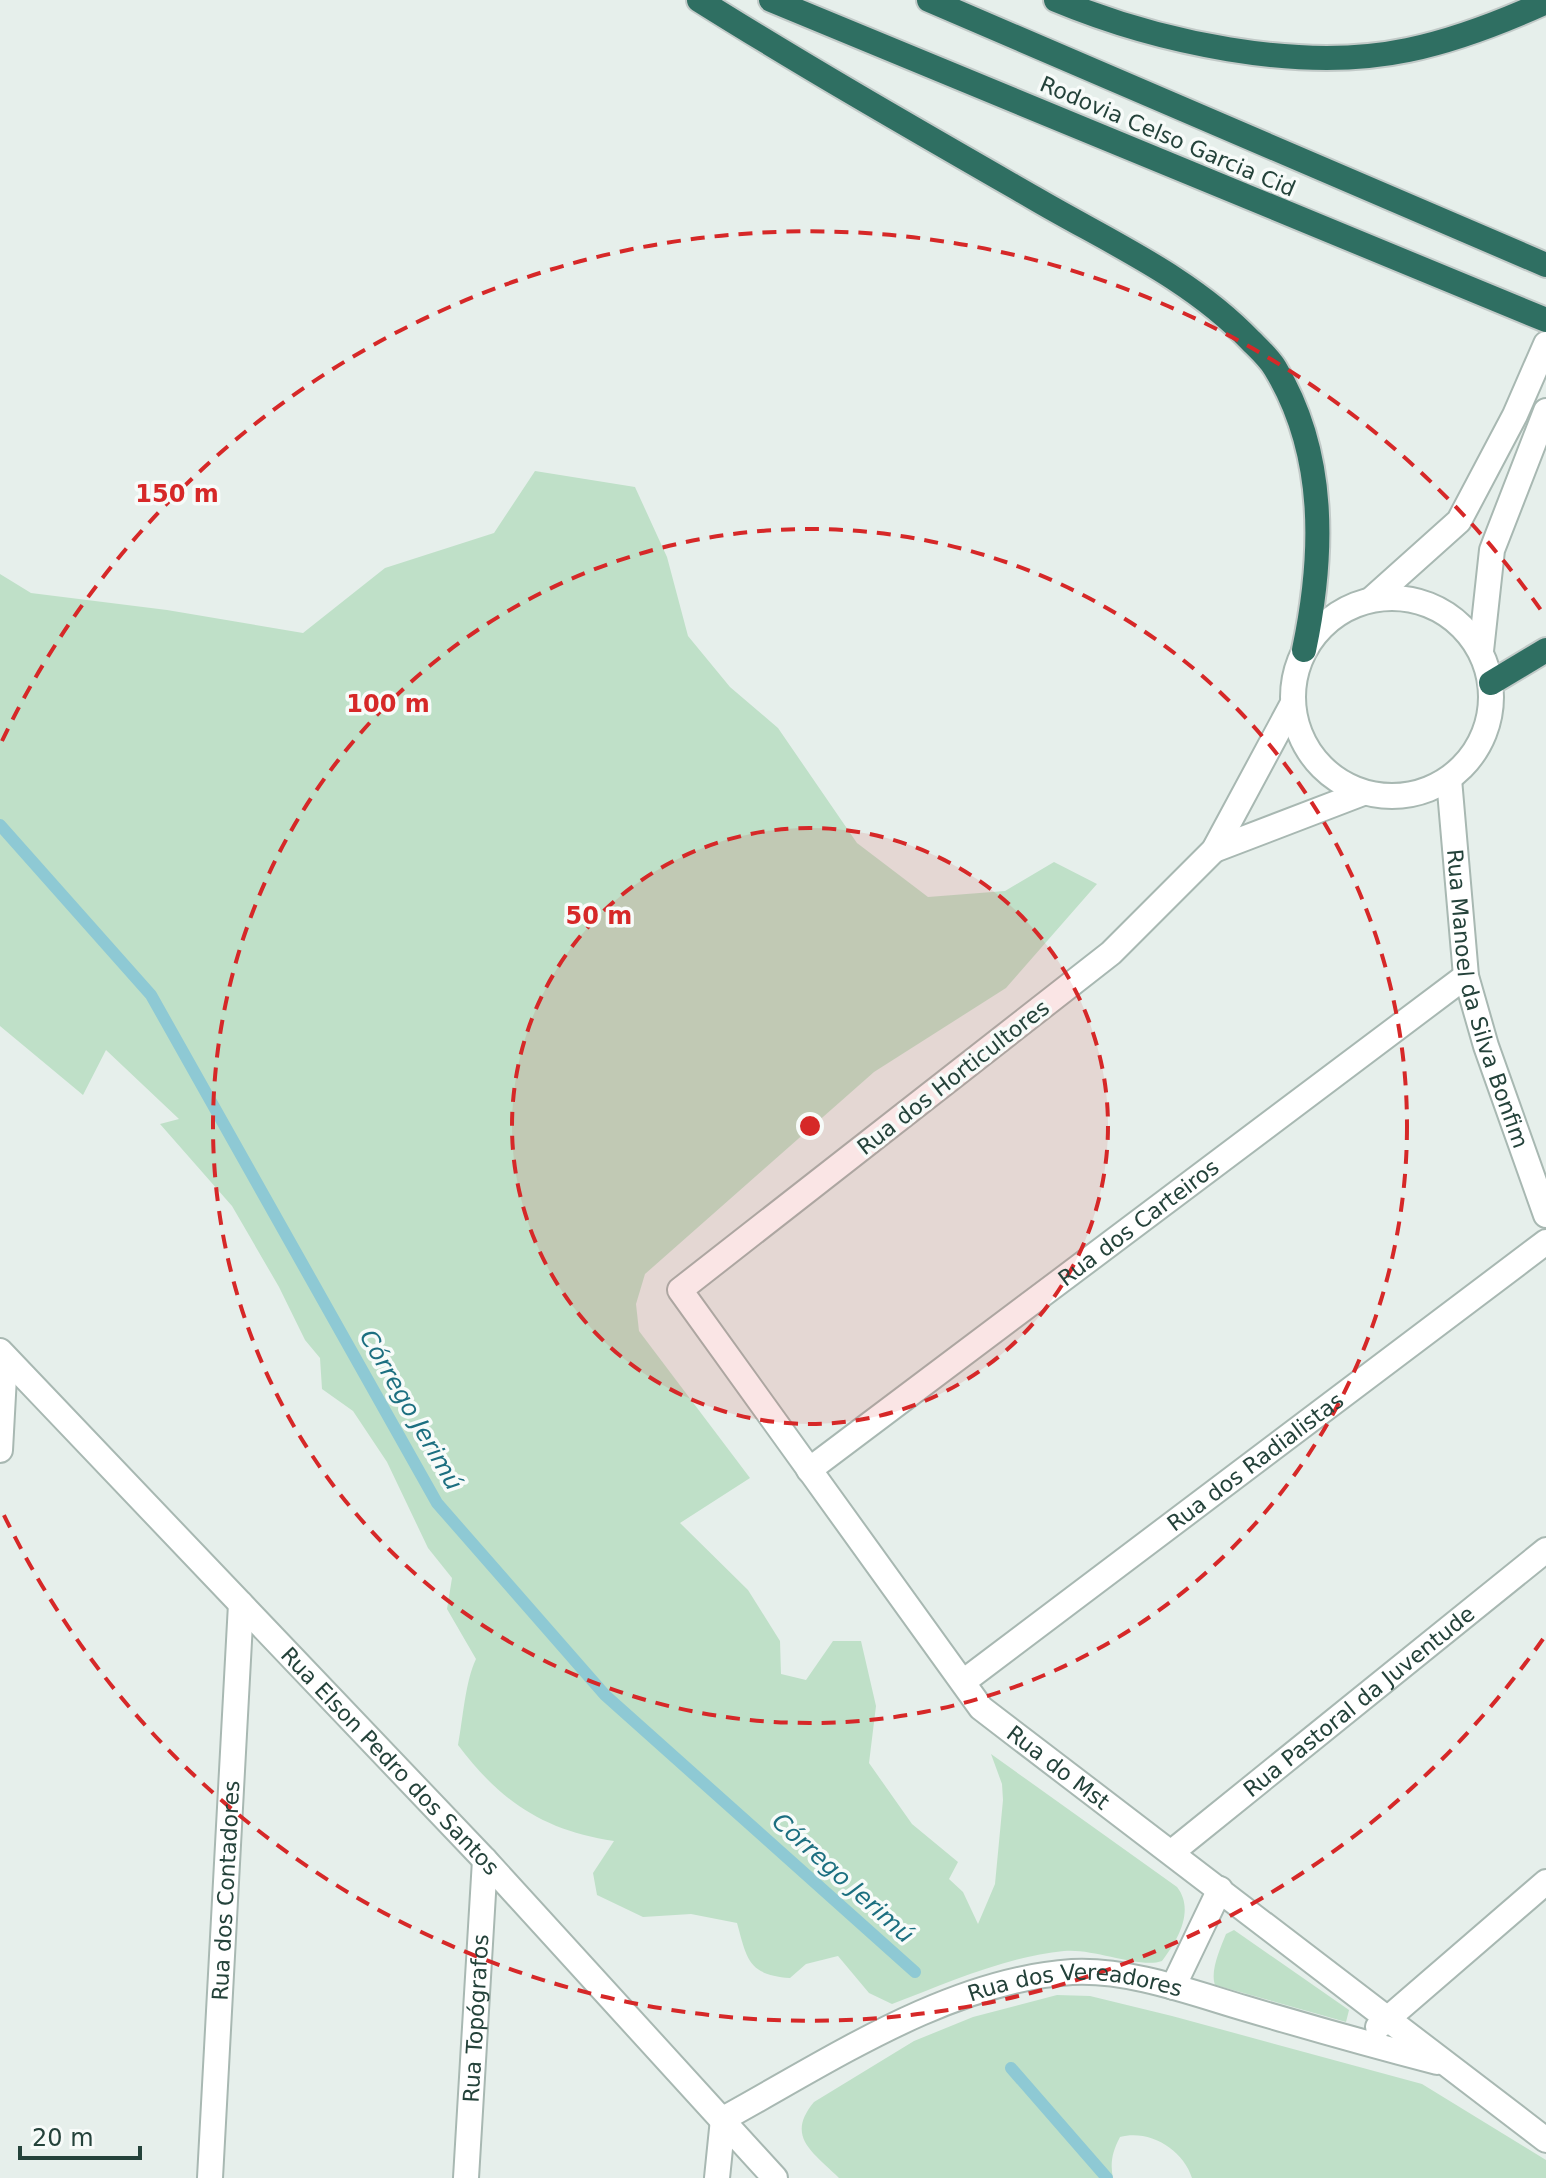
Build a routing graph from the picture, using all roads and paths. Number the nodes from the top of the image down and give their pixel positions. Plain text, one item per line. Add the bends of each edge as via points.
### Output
1 (699, 0) edge
2 (771, 0) edge
3 (929, 0) edge
4 (1056, 0) edge
5 (1546, 2) edge
6 (1546, 265) edge
7 (1546, 320) edge
8 (1546, 344) edge
9 (1542, 419) edge
10 (1373, 598) junction
11 (1304, 650) junction
12 (1481, 651) junction
13 (1544, 657) edge
14 (1491, 683) junction
15 (1292, 705) junction
16 (1449, 779) junction
17 (1363, 793) junction
18 (1214, 850) junction
19 (1466, 976) junction
20 (1546, 1215) edge
21 (1546, 1242) edge
22 (680, 1290) joint
23 (3, 1355) edge
24 (0, 1450) edge
25 (809, 1470) junction
26 (1546, 1550) edge
27 (241, 1604) junction
28 (963, 1682) junction
29 (1172, 1852) junction
30 (485, 1860) junction
31 (1546, 1882) edge
32 (1220, 1889) junction
33 (1173, 1987) junction
34 (1388, 2018) junction
35 (1360, 2042) junction
36 (1448, 2065) junction
37 (723, 2119) junction
38 (1546, 2140) edge
39 (210, 2178) edge
40 (466, 2178) edge
41 (717, 2178) edge
42 (775, 2178) edge

1 - 11 highway via 1024,193 1123,245 1233,322 1273,364 1296,407 1312,466 1319,536 1317,587
2 - 7 highway, Rodovia Celso Garcia Cid
3 - 6 highway, Rodovia Celso Garcia Cid
4 - 5 highway via 1186,40 1252,54 1325,56 1406,50 1507,20
8 - 10 street via 1459,521
9 - 12 street via 1492,550
10 - 11 street via 1332,616
10 - 12 street via 1424,602 1447,613
11 - 15 street via 1294,677
12 - 14 street
13 - 14 highway
14 - 16 street via 1490,717 1481,742
15 - 17 street via 1299,734 1314,760 1336,780
15 - 18 street, Rua dos Horticultores
16 - 17 street via 1404,796
16 - 19 street, Rua Manoel da Silva Bonfim
17 - 18 street, Rua dos Horticultores
18 - 22 street, Rua dos Horticultores via 1111,953
19 - 20 street, Rua Manoel da Silva Bonfim
19 - 25 street, Rua dos Carteiros
21 - 28 street, Rua dos Radialistas
22 - 25 street, Rua do Mst
23 - 24 street
23 - 27 street, Rua Elson Pedro dos Santos
25 - 28 street, Rua do Mst
26 - 29 street, Rua Pastoral da Juventude
27 - 30 street, Rua Elson Pedro dos Santos
27 - 39 street, Rua dos Contadores
28 - 29 street, Rua do Mst via 981,1708
29 - 32 street, Rua do Mst
30 - 37 street, Rua Elson Pedro dos Santos
30 - 40 street, Rua Topógrafos
31 - 34 street
32 - 33 street
32 - 34 street, Rua do Mst
33 - 35 street, Rua dos Vereadores
33 - 37 street, Rua dos Vereadores via 1075,1972 1003,1983 891,2027
34 - 35 street
34 - 36 street, Rua do Mst
35 - 36 street, Rua dos Vereadores
36 - 38 street, Rua do Mst
37 - 41 street
37 - 42 street, Rua Elson Pedro dos Santos

